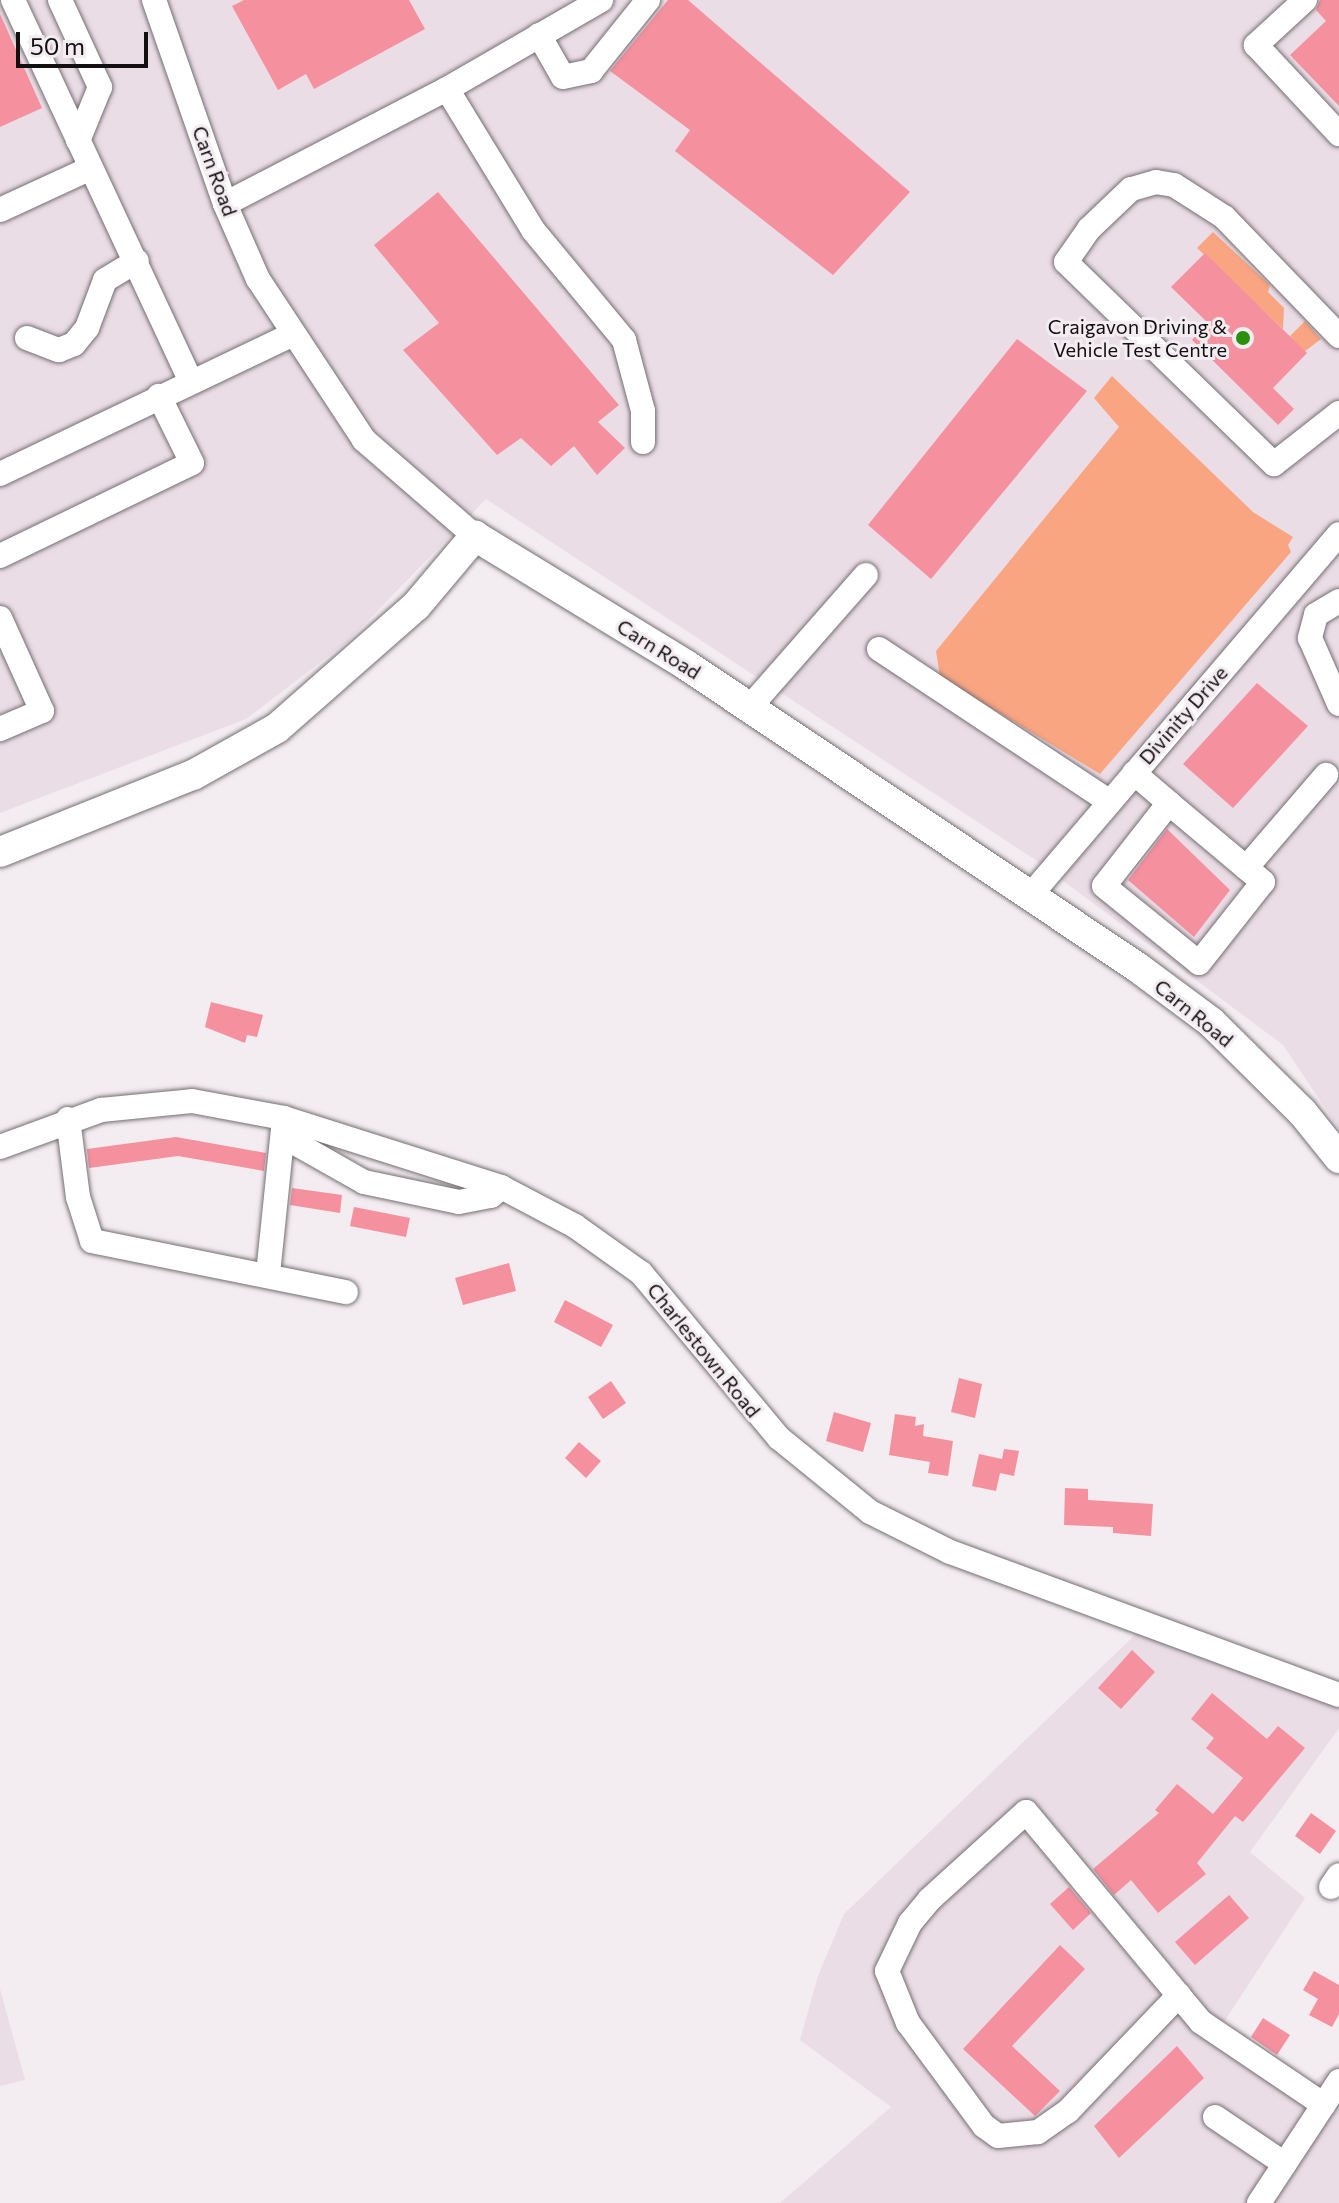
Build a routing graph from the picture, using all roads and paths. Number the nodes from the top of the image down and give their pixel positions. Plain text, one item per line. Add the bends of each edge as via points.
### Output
1 (13, 0) edge
2 (60, 0) edge
3 (154, 0) edge
4 (601, 0) edge
5 (648, 0) edge
6 (1305, 0) edge
7 (566, 9) edge
8 (539, 35) junction
9 (447, 89) junction
10 (1339, 134) edge
11 (78, 141) junction
12 (91, 168) junction
13 (225, 204) junction
14 (2, 209) edge
15 (137, 261) junction
16 (292, 335) junction
17 (1339, 336) edge
18 (27, 338) dead end
19 (191, 381) junction
20 (159, 396) junction
21 (1338, 418) edge
22 (643, 442) dead end
23 (0, 474) edge
24 (1339, 534) edge
25 (475, 536) junction
26 (0, 556) edge
27 (866, 575) dead end
28 (1339, 601) edge
29 (0, 618) edge
30 (879, 649) dead end
31 (1339, 704) edge
32 (749, 708) junction
33 (0, 729) edge
34 (1134, 773) junction
35 (1326, 775) dead end
36 (1110, 802) junction
37 (1169, 803) junction
38 (0, 852) edge
39 (1246, 868) junction
40 (1029, 897) junction
41 (284, 1118) junction
42 (68, 1119) junction
43 (0, 1147) edge
44 (1339, 1158) edge
45 (501, 1187) junction
46 (268, 1274) junction
47 (346, 1292) dead end
48 (1339, 1695) edge
49 (1179, 1995) junction
50 (1339, 2081) edge
51 (1324, 2105) junction
52 (1215, 2117) dead end
53 (1285, 2164) junction
54 (1259, 2203) edge

1 - 11 street
2 - 11 street via 100,87
3 - 13 street, Carn Road
4 - 7 street
5 - 8 street via 591,71 563,77
6 - 10 street via 1256,45
7 - 8 street
8 - 9 street
9 - 13 street
9 - 22 street via 533,230 624,340 643,411
11 - 12 street
12 - 14 street
12 - 15 street
13 - 16 street, Carn Road via 258,279
15 - 18 street via 105,280 87,328 74,344 59,350
15 - 19 street
16 - 19 street
16 - 25 street, Carn Road via 364,440
17 - 21 street via 1224,217 1174,185 1156,182 1131,189 1089,229 1066,262 1274,464
19 - 20 street
20 - 23 street
20 - 26 street via 192,463
24 - 34 street, Divinity Drive
25 - 32 main road, Carn Road
25 - 38 main road via 416,606 277,728 193,775
27 - 32 street
28 - 31 street via 1316,615 1310,638
29 - 33 street via 42,711
30 - 36 street
32 - 40 main road, Carn Road
34 - 36 street, Divinity Drive
34 - 37 street
35 - 39 street
36 - 40 street, Divinity Drive
37 - 39 street
37 - 39 street via 1104,886 1199,963 1263,882
40 - 44 main road, Carn Road via 1086,931 1211,1022 1303,1113
41 - 42 street, Charlestown Road via 172,1100
41 - 45 street, Charlestown Road
41 - 45 street via 295,1143 364,1182 459,1202 491,1196
41 - 46 street
42 - 43 street, Charlestown Road
42 - 46 street via 78,1197 92,1241
45 - 48 street, Charlestown Road via 575,1226 641,1273 779,1438 870,1512 950,1552
46 - 47 street
49 - 49 street via 1026,1812 929,1900 910,1923 887,1971 908,2023 984,2126 998,2136 1038,2132 1068,2111
49 - 51 street via 1219,2037
50 - 51 street
51 - 53 street
52 - 53 street
53 - 54 street

